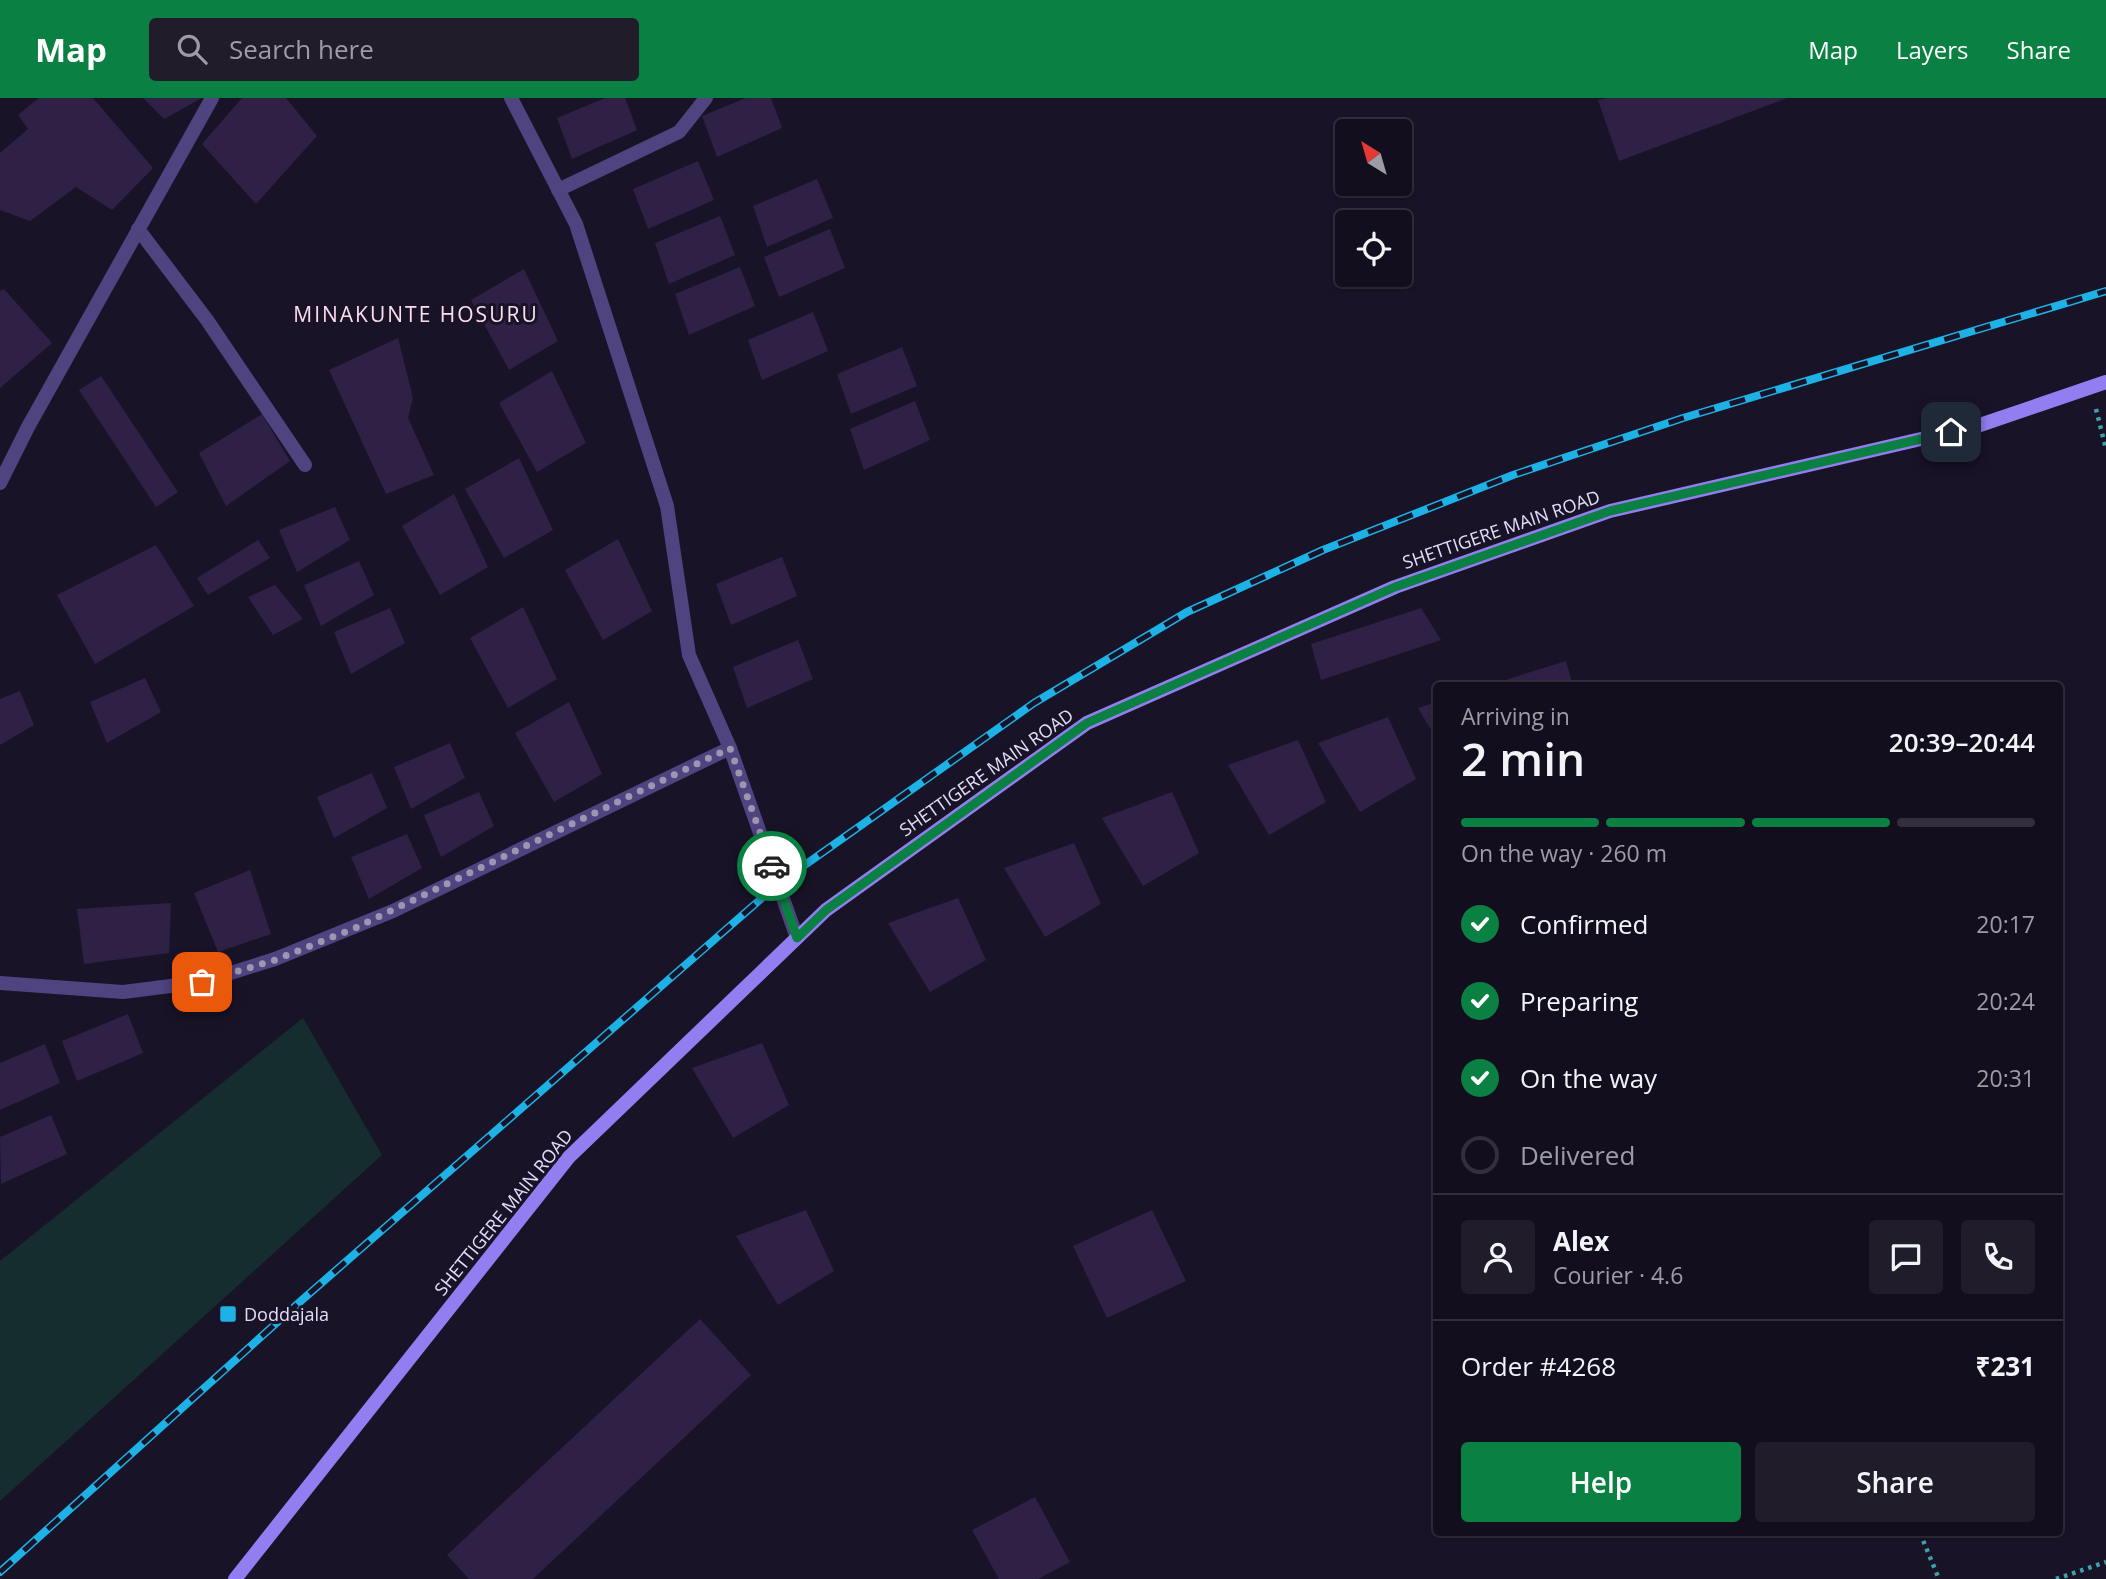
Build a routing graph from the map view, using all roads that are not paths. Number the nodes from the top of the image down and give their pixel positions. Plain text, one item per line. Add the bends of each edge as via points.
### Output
1 (212, 98) edge
2 (511, 98) edge
3 (706, 98) edge
4 (558, 190) junction
5 (138, 229) junction
6 (2106, 382) edge
7 (305, 465) dead end
8 (0, 483) edge
9 (730, 748) junction
10 (797, 938) junction
11 (0, 983) edge
12 (234, 1579) edge

1 - 5 street
2 - 4 street
3 - 4 street via 679,132
4 - 9 street via 576,224 667,506 689,655
5 - 7 street via 214,330
5 - 8 street
6 - 10 main road, SHETTIGERE MAIN ROAD via 1977,426 1610,511 1395,587 1087,723 826,910
9 - 10 street
9 - 11 street via 393,911 275,960 202,982 123,992
10 - 12 main road, SHETTIGERE MAIN ROAD via 569,1157

